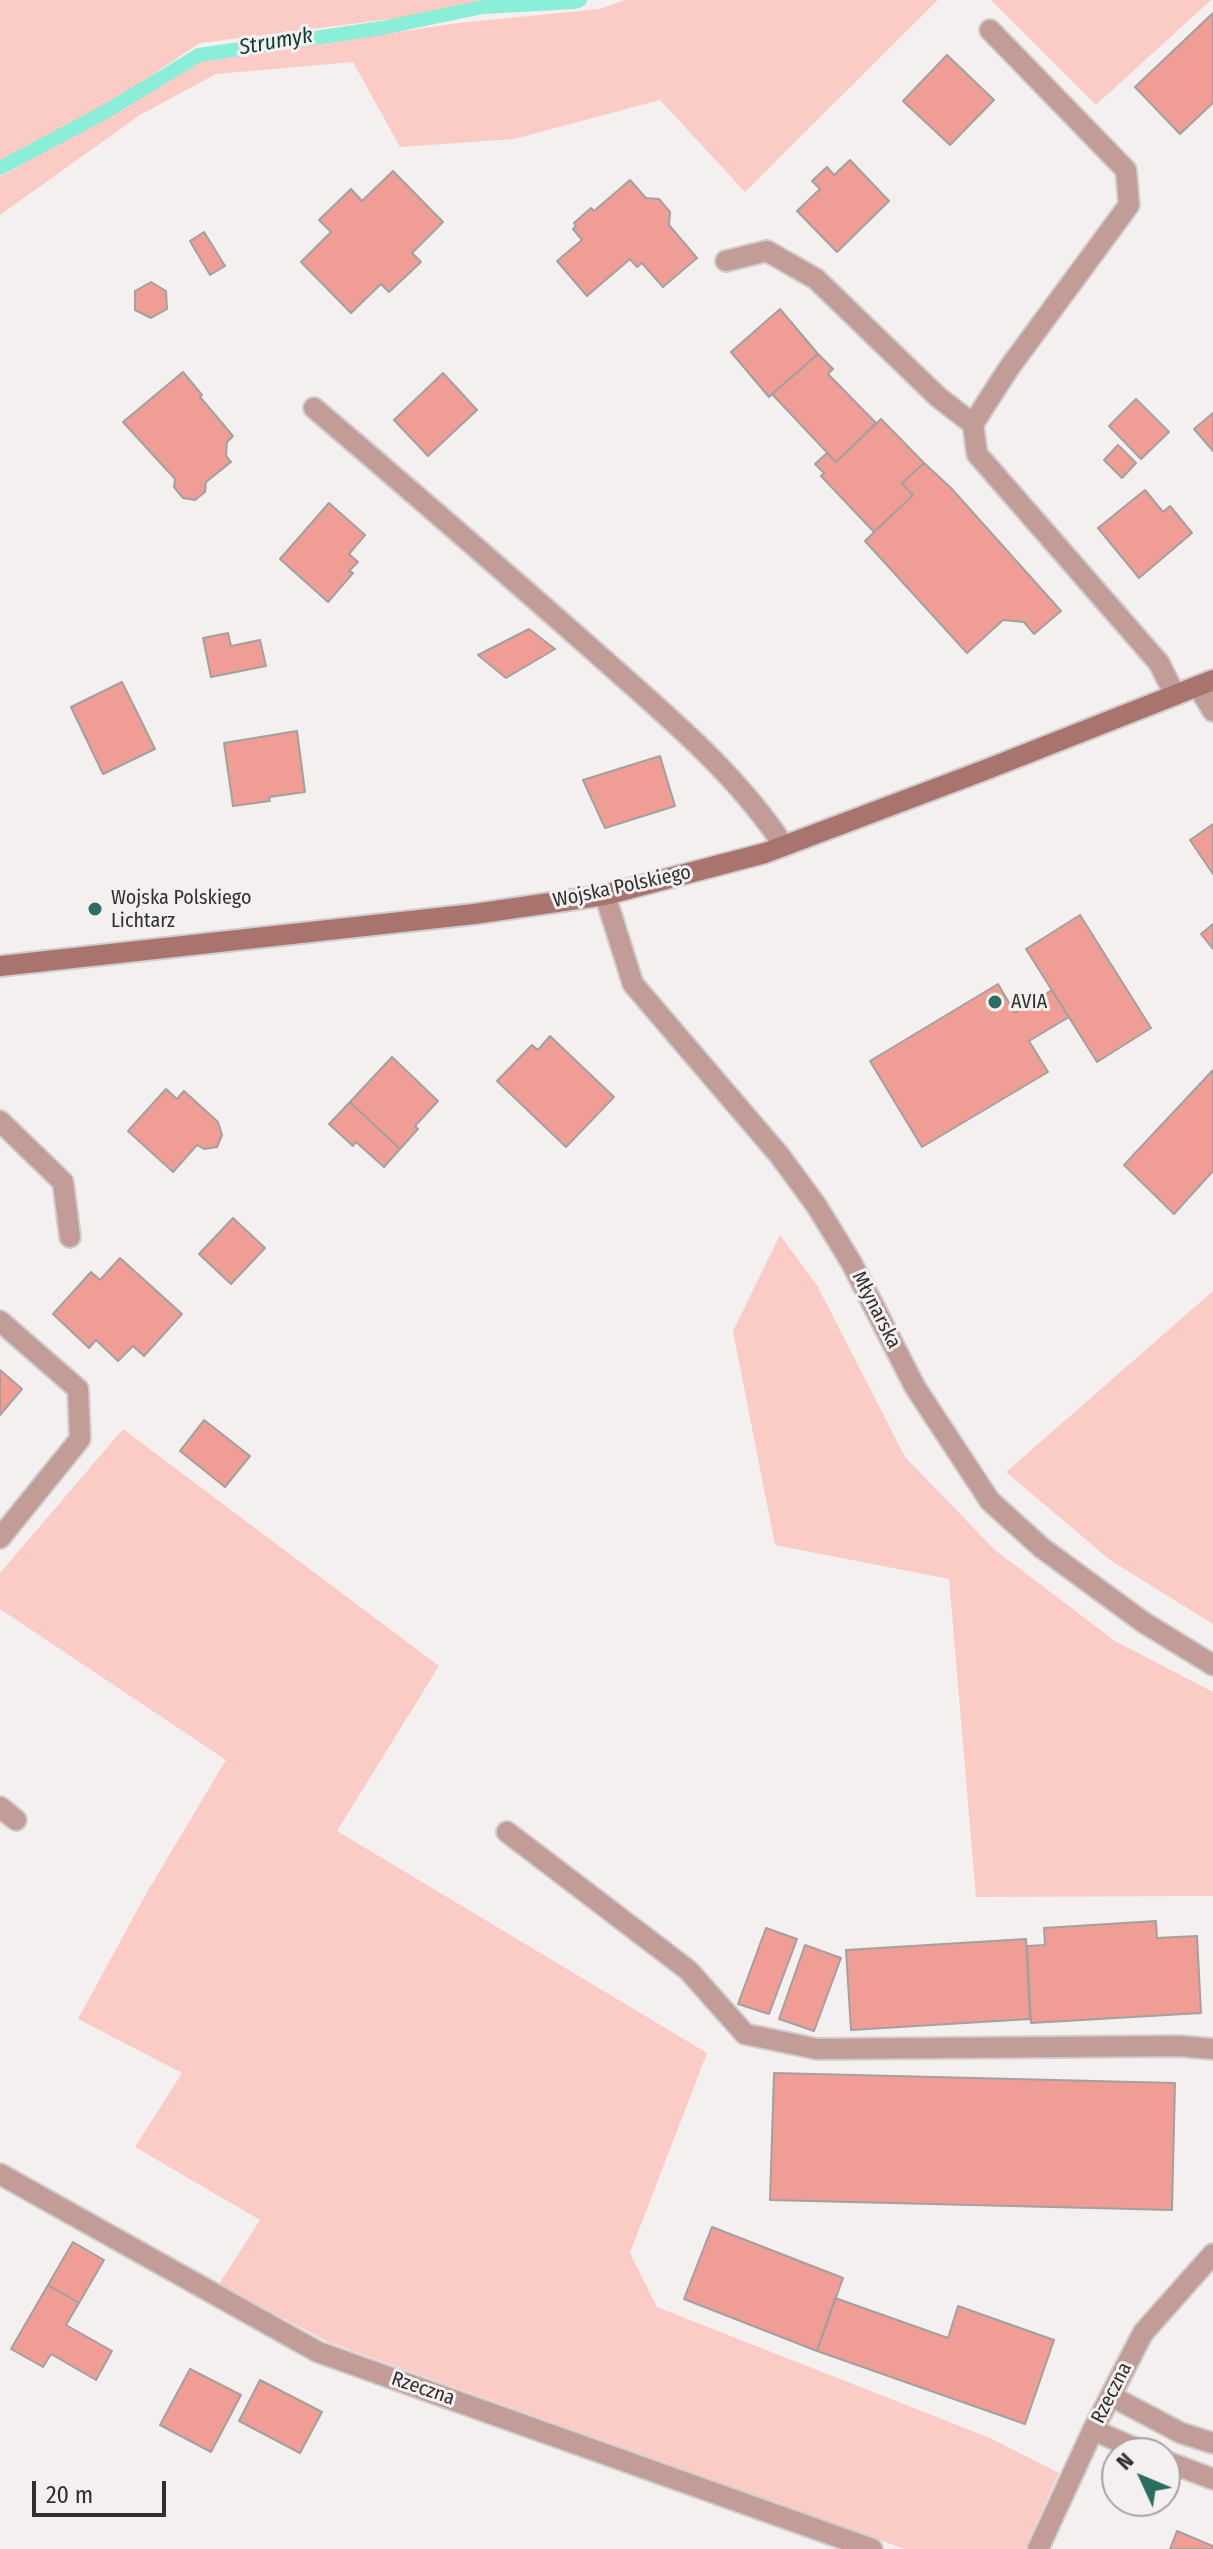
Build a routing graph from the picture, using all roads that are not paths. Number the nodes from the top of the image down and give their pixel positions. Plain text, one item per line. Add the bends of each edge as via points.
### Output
1 (990, 30) dead end
2 (726, 261) dead end
3 (314, 408) dead end
4 (973, 424) junction
5 (1205, 683) edge
6 (1175, 695) junction
7 (1213, 711) edge
8 (784, 846) junction
9 (605, 895) junction
10 (0, 966) edge
11 (0, 1121) edge
12 (70, 1237) dead end
13 (0, 1321) edge
14 (0, 1538) edge
15 (1213, 1665) edge
16 (507, 1832) dead end
17 (1213, 2049) edge
18 (0, 2174) edge
19 (1213, 2254) edge
20 (1111, 2396) junction
21 (1093, 2430) junction
22 (1109, 2437) edge
23 (1213, 2443) edge
24 (1181, 2467) edge
25 (1213, 2479) edge
26 (872, 2549) edge
27 (1038, 2549) edge

1 - 4 street via 1126,170 1129,205
2 - 4 street via 767,251 816,279
3 - 8 street via 695,742 768,821
4 - 6 street via 977,454 1159,663
5 - 6 street, Wojska Polskiego
5 - 7 street
6 - 8 street, Wojska Polskiego
8 - 9 street, Wojska Polskiego
9 - 10 street, Wojska Polskiego
9 - 15 street, Młynarska via 633,984 816,1205 915,1387 990,1501 1042,1548 1143,1622
11 - 12 street via 63,1182
13 - 14 street via 78,1389 80,1439
16 - 17 street via 688,1970 745,2034 817,2049
18 - 26 street, Rzeczna via 318,2352
19 - 20 street, Rzeczna via 1143,2333
20 - 21 street, Rzeczna
20 - 23 street via 1181,2433
21 - 22 street
21 - 27 street, Rzeczna
24 - 25 street

